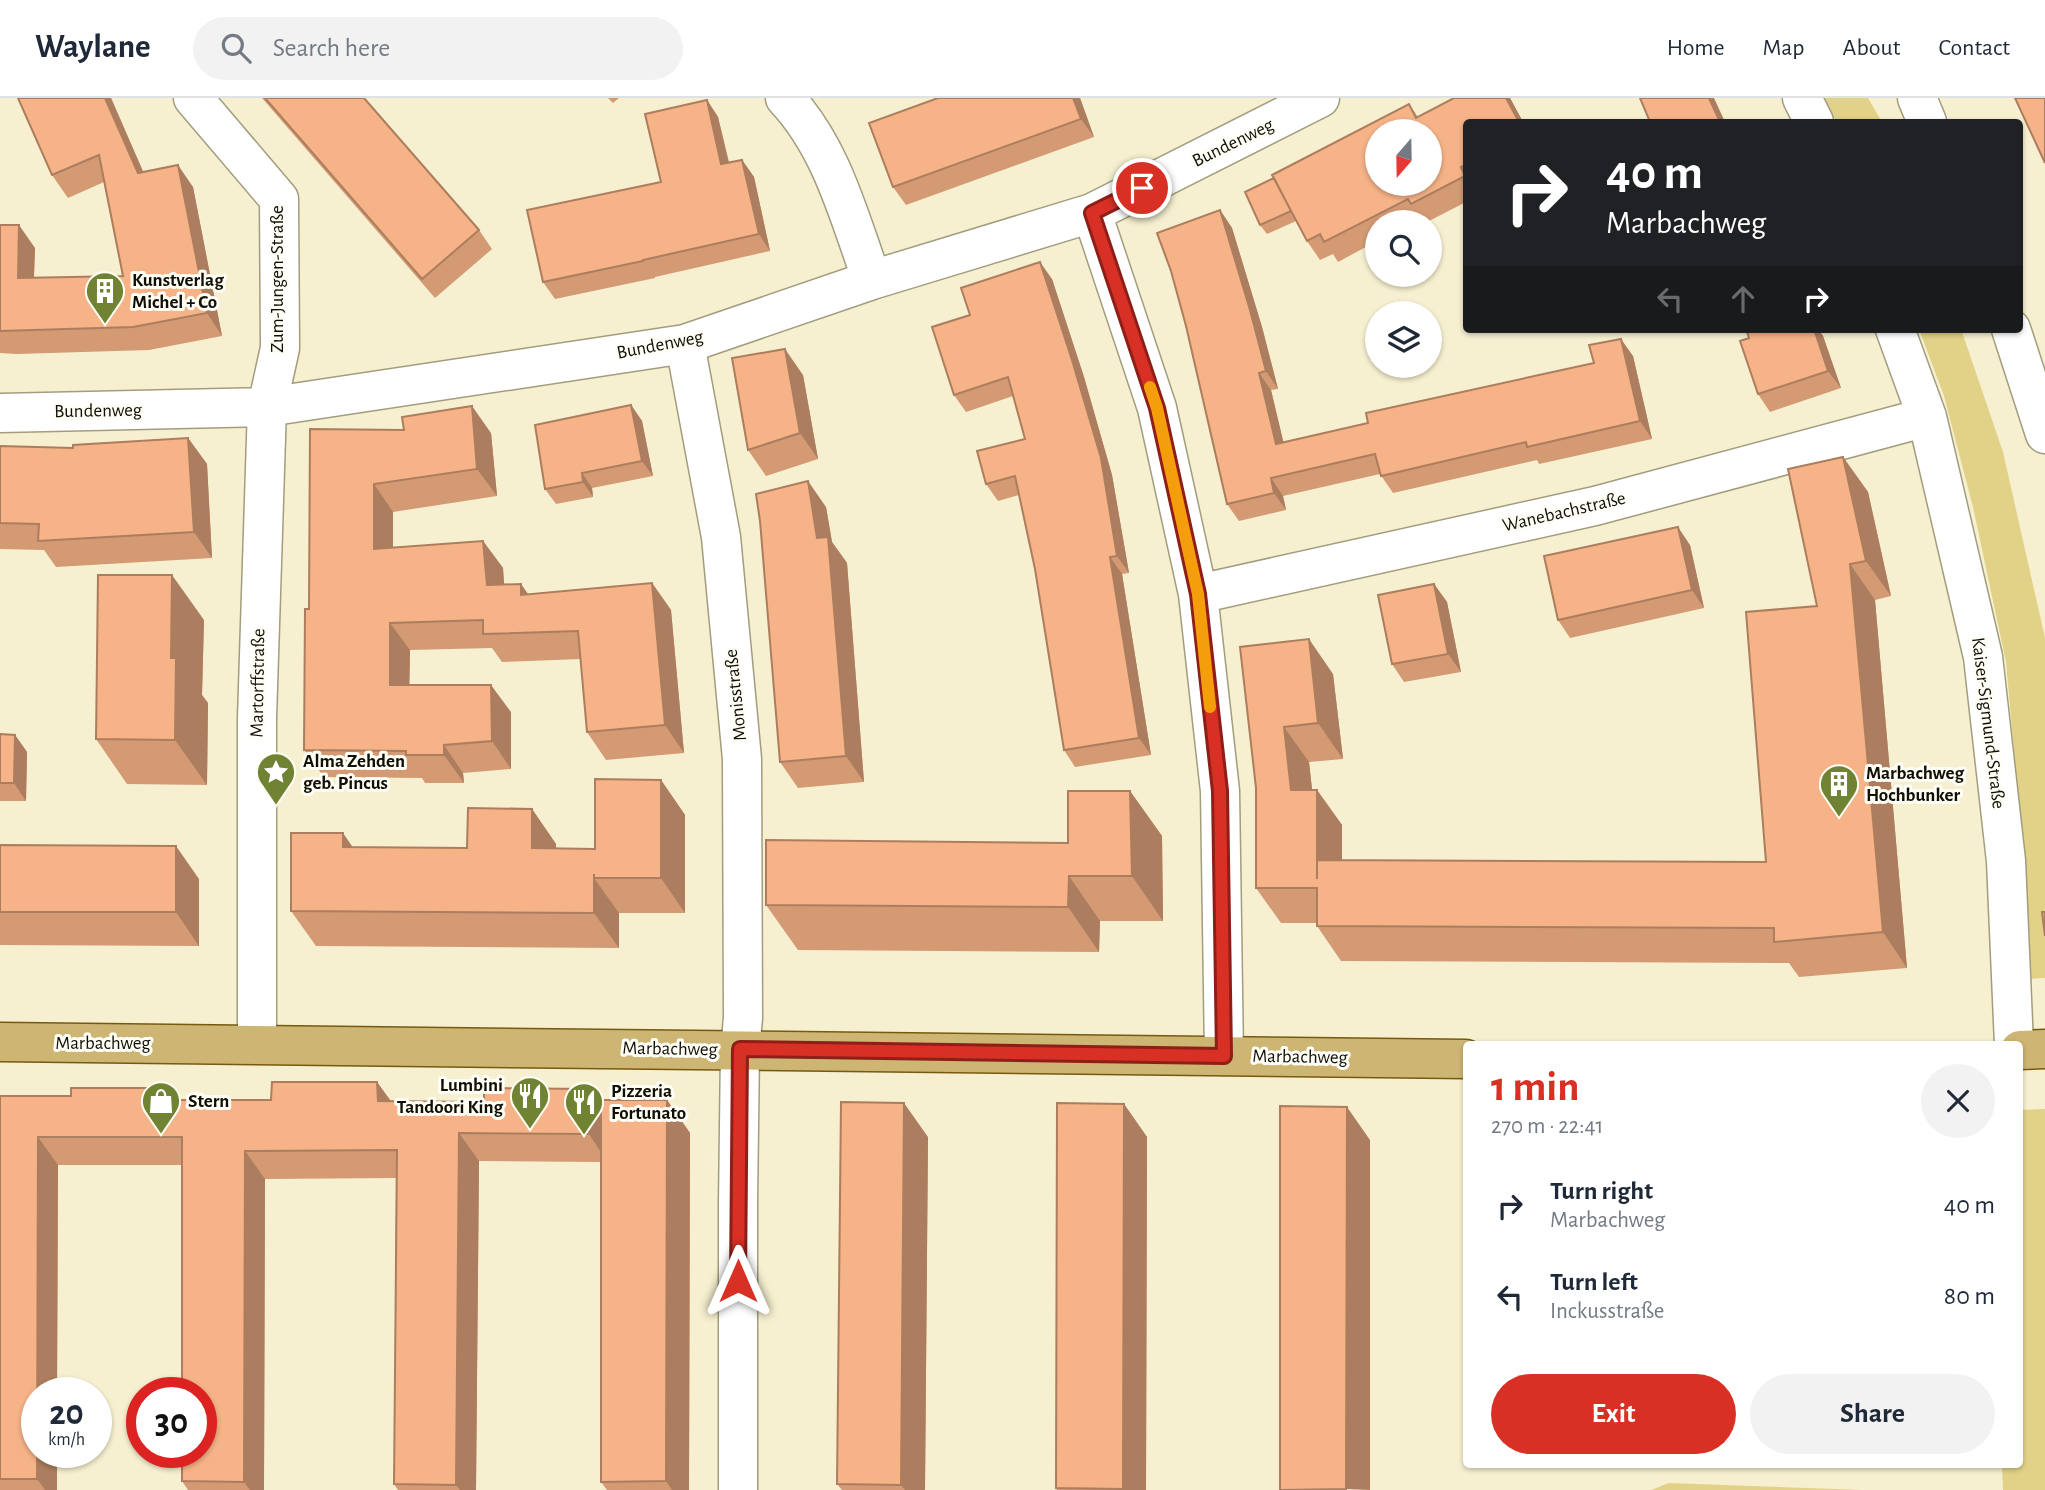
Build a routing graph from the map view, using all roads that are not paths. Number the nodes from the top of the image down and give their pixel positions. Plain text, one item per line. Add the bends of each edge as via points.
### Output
1 (193, 98) edge
2 (785, 98) edge
3 (1802, 98) edge
4 (1917, 98) edge
5 (1300, 103) edge
6 (1812, 119) edge
7 (1926, 119) edge
8 (1092, 213) junction
9 (872, 280) junction
10 (1896, 333) edge
11 (2012, 333) edge
12 (685, 344) junction
13 (267, 407) junction
14 (0, 413) edge
15 (1927, 417) junction
16 (2045, 434) edge
17 (1198, 594) junction
18 (2014, 1041) edge
19 (0, 1042) edge
20 (257, 1044) junction
21 (740, 1049) junction
22 (2045, 1049) edge
23 (2023, 1050) edge
24 (1224, 1056) junction
25 (1463, 1059) edge
26 (738, 1490) edge

1 - 13 street, Zum-Jungen-Straße via 279,199 280,348
2 - 9 street via 801,115 829,162
3 - 6 street
4 - 7 street
5 - 8 street, Bundenweg
8 - 9 street, Bundenweg
8 - 17 street via 1157,408
9 - 12 street, Bundenweg
10 - 15 street, Kaiser-Sigmund-Straße
11 - 16 street
12 - 13 street, Bundenweg
12 - 21 street, Monisstraße via 721,537 742,759
13 - 14 street, Bundenweg
13 - 20 street, Martorffstraße via 257,718
15 - 17 street, Wanebachstraße via 1595,506
15 - 18 street, Kaiser-Sigmund-Straße via 1983,657 2006,861
17 - 24 street via 1220,791
19 - 20 main road, Marbachweg
20 - 21 main road, Marbachweg
21 - 24 main road, Marbachweg
21 - 26 street, Monisstraße
22 - 23 main road
24 - 25 main road, Marbachweg

